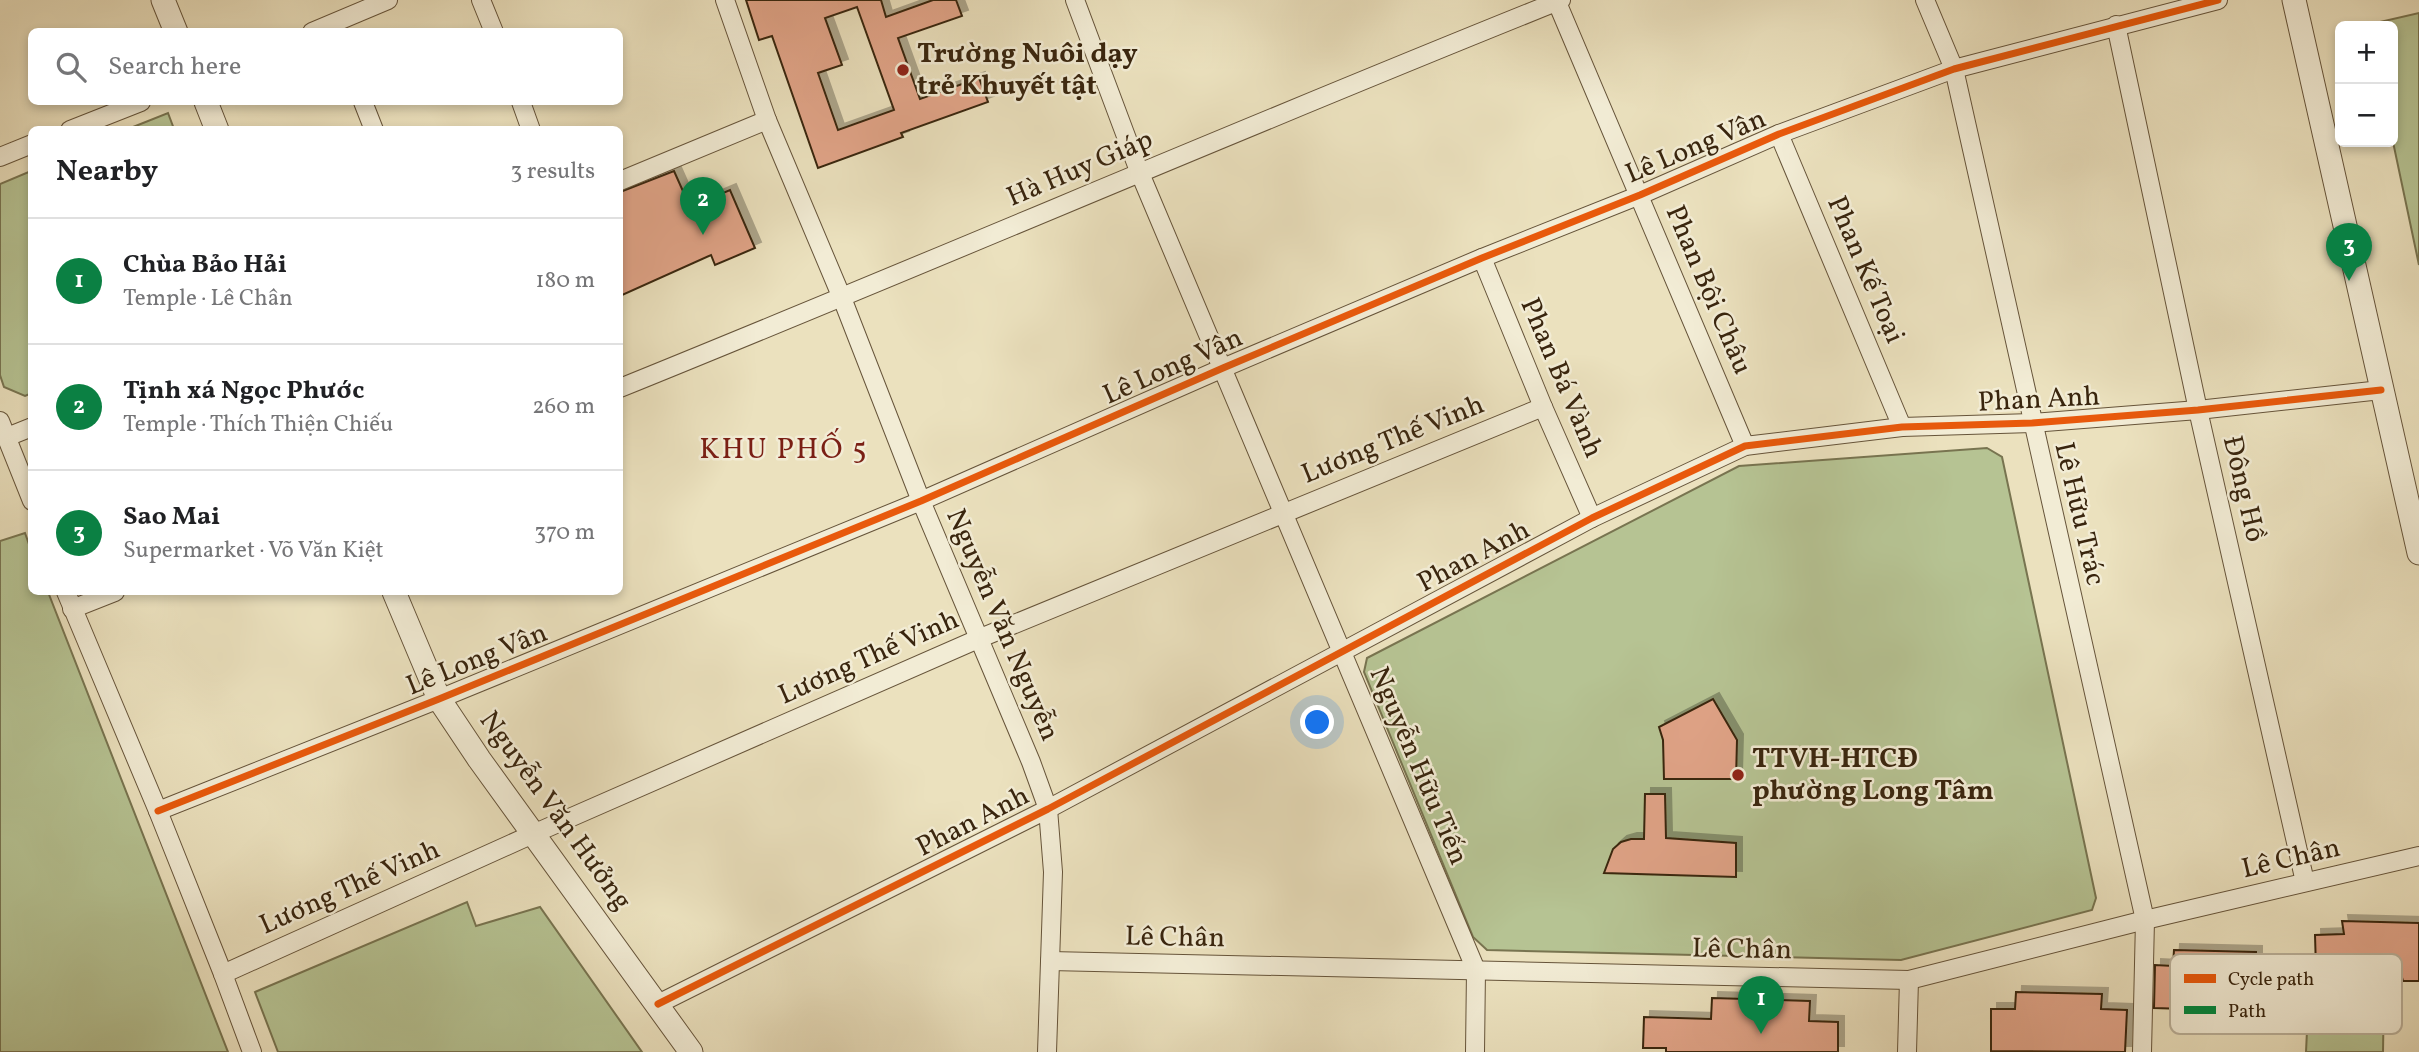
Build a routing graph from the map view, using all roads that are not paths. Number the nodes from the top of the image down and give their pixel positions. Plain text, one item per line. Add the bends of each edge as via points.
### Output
1 (163, 0) edge
2 (388, 0) edge
3 (481, 0) edge
4 (725, 0) edge
5 (1075, 0) edge
6 (1925, 0) edge
7 (2218, 0) edge
8 (2294, 0) edge
9 (1558, 1) edge
10 (2116, 25) junction
11 (333, 27) edge
12 (174, 28) edge
13 (492, 28) edge
14 (1954, 69) junction
15 (133, 105) edge
16 (207, 105) edge
17 (364, 105) edge
18 (522, 105) edge
19 (767, 120) junction
20 (79, 126) edge
21 (215, 126) edge
22 (372, 126) edge
23 (530, 126) edge
24 (1779, 134) junction
25 (28, 146) edge
26 (0, 157) edge
27 (1139, 171) junction
28 (623, 180) edge
29 (1640, 195) junction
30 (1482, 258) junction
31 (842, 298) junction
32 (1223, 368) junction
33 (623, 387) edge
34 (2381, 390) junction
35 (1542, 407) junction
36 (2197, 410) junction
37 (2032, 423) junction
38 (28, 427) edge
39 (1902, 427) junction
40 (4, 429) edge
41 (1745, 446) junction
42 (28, 491) edge
43 (921, 501) junction
44 (1283, 514) junction
45 (1592, 518) junction
46 (2419, 553) edge
47 (98, 595) edge
48 (395, 595) edge
49 (69, 600) edge
50 (978, 639) junction
51 (1341, 651) junction
52 (439, 699) junction
53 (1048, 809) junction
54 (158, 811) junction
55 (533, 834) junction
56 (2419, 856) edge
57 (2305, 882) junction
58 (2145, 920) junction
59 (1050, 961) junction
60 (1476, 971) junction
61 (223, 974) junction
62 (1909, 980) junction
63 (658, 1004) junction
64 (252, 1052) edge
65 (691, 1052) edge
66 (1047, 1052) edge
67 (1475, 1052) edge
68 (1907, 1052) edge
69 (2142, 1052) edge

1 - 12 street
2 - 11 street
3 - 13 street
4 - 19 street, Nguyễn Văn Nguyễn
5 - 27 street, Nguyễn Hữu Tiến
6 - 14 street, Lê Hữu Trác
7 - 10 street, Lê Long Vân
8 - 34 street
9 - 27 street, Hà Huy Giáp
9 - 29 street, Phan Bội Châu
10 - 14 street, Lê Long Vân
10 - 36 street, Đông Hồ
14 - 24 street, Lê Long Vân
14 - 37 street, Lê Hữu Trác
15 - 20 street
16 - 21 street
17 - 22 street
18 - 23 street
19 - 28 street
19 - 31 street, Nguyễn Văn Nguyễn
24 - 29 street, Lê Long Vân
24 - 39 street, Phan Kế Toại
25 - 26 street
27 - 31 street, Hà Huy Giáp
27 - 32 street, Nguyễn Hữu Tiến
29 - 30 street, Lê Long Vân
29 - 41 street, Phan Bội Châu
30 - 32 street, Lê Long Vân
30 - 35 street, Phan Bá Vành
31 - 33 street, Hà Huy Giáp
31 - 43 street, Nguyễn Văn Nguyễn
32 - 43 street, Lê Long Vân
32 - 44 street, Nguyễn Hữu Tiến
34 - 36 street, Phan Anh
34 - 46 street
35 - 44 street, Lương Thế Vinh
35 - 45 street, Phan Bá Vành
36 - 37 street, Phan Anh
36 - 57 street, Đông Hồ
37 - 39 street, Phan Anh
37 - 58 street, Lê Hữu Trác
38 - 40 street
39 - 41 street, Phan Anh
40 - 42 street
41 - 45 street, Phan Anh
43 - 50 street, Nguyễn Văn Nguyễn
43 - 52 street, Lê Long Vân
44 - 50 street, Lương Thế Vinh
44 - 51 street, Nguyễn Hữu Tiến
45 - 51 street, Phan Anh
47 - 49 street
48 - 52 street, Nguyễn Văn Hưởng
49 - 54 street
50 - 53 street, Nguyễn Văn Nguyễn
50 - 55 street, Lương Thế Vinh
51 - 53 street, Phan Anh
51 - 60 street, Nguyễn Hữu Tiến
52 - 54 street, Lê Long Vân
52 - 55 street, Nguyễn Văn Hưởng
53 - 59 street, Nguyễn Văn Nguyễn via 1053,872
53 - 63 street, Phan Anh
54 - 61 street
55 - 61 street, Lương Thế Vinh
55 - 63 street, Nguyễn Văn Hưởng
56 - 57 street, Lê Chân
57 - 58 street, Lê Chân
58 - 62 street, Lê Chân
58 - 69 street, Lê Hữu Trác
59 - 60 street, Lê Chân
59 - 66 street, Nguyễn Văn Nguyễn
60 - 62 street, Lê Chân
60 - 67 street, Nguyễn Hữu Tiến
61 - 64 street
62 - 68 street
63 - 65 street, Nguyễn Văn Hưởng

